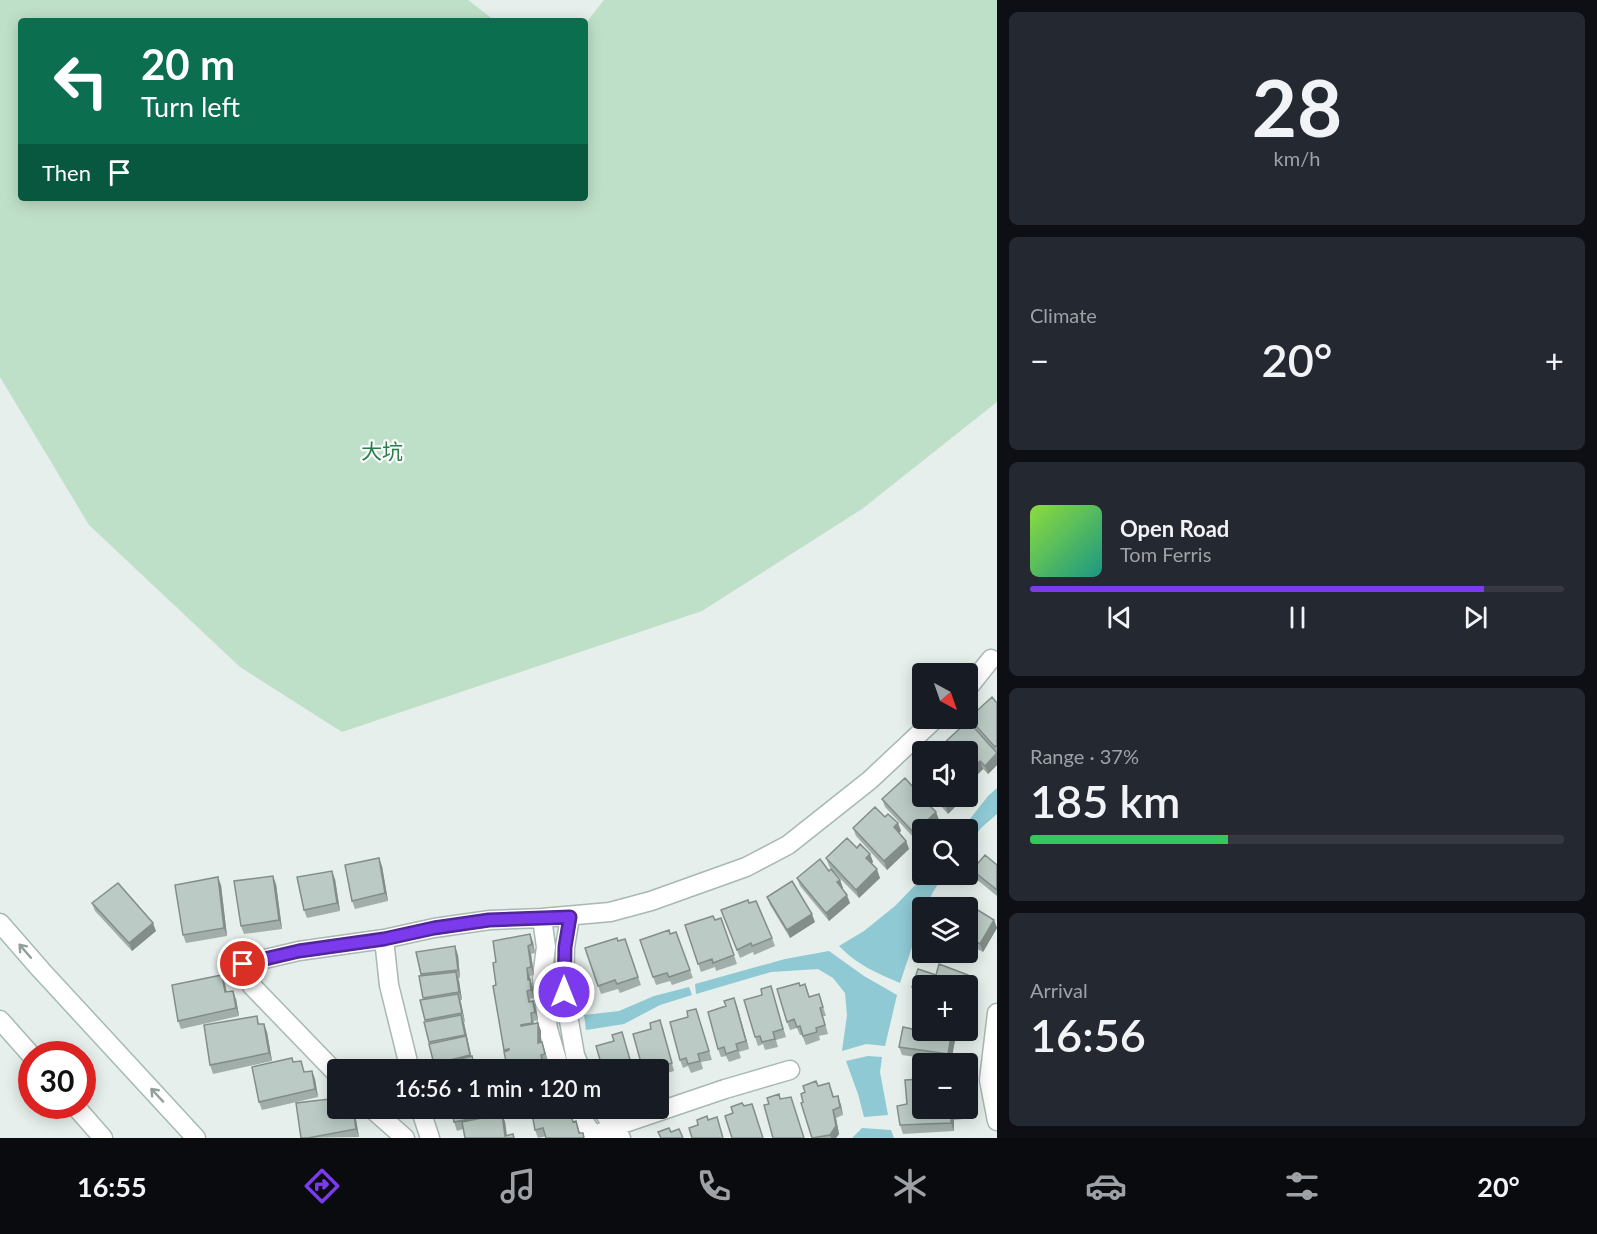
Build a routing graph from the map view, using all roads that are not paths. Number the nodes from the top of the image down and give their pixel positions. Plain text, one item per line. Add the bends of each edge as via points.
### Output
1 (991, 659) dead end
2 (978, 675) edge
3 (924, 729) edge
4 (570, 917) junction
5 (542, 918) junction
6 (0, 923) edge
7 (384, 939) junction
8 (997, 1013) edge
9 (0, 1020) edge
10 (19, 1041) edge
11 (407, 1059) edge
12 (557, 1059) edge
13 (577, 1059) edge
14 (327, 1064) edge
15 (790, 1070) dead end
16 (87, 1119) edge
17 (383, 1119) edge
18 (424, 1119) edge
19 (583, 1119) edge
20 (608, 1119) edge
21 (997, 1121) edge
22 (617, 1132) edge
23 (595, 1137) edge
24 (104, 1138) edge
25 (196, 1138) edge
26 (405, 1138) edge
27 (430, 1138) edge

1 - 2 street
3 - 4 street via 870,780 788,845 746,867 651,901
4 - 5 street
4 - 13 street via 564,992
5 - 7 street via 489,920
5 - 12 street via 546,947 543,978
25 -> 6 street
7 - 11 street via 389,985
7 - 14 street via 299,951 243,964 252,986
8 - 21 street via 989,1080
9 - 10 street
15 - 22 street via 724,1089
16 - 24 street
17 - 26 street
18 - 27 street
19 - 23 street
20 - 22 street
22 - 23 street

